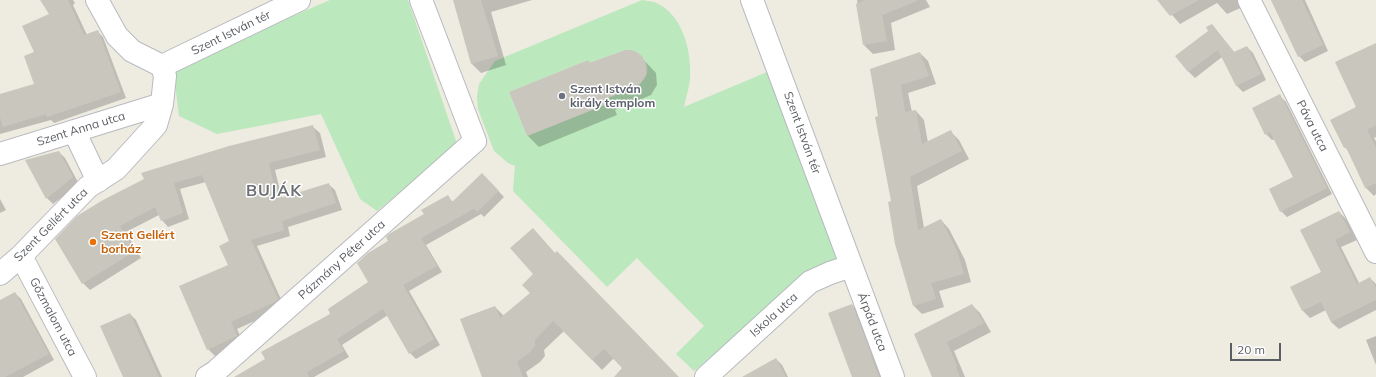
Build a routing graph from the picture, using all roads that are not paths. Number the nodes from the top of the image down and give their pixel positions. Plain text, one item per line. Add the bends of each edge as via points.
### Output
1 (97, 0) edge
2 (299, 0) edge
3 (421, 0) edge
4 (752, 0) edge
5 (1249, 0) edge
6 (162, 66) junction
7 (162, 104) junction
8 (74, 131) junction
9 (0, 154) edge
10 (98, 181) junction
11 (1376, 252) edge
12 (21, 256) junction
13 (851, 266) junction
14 (0, 274) edge
15 (85, 377) edge
16 (207, 377) edge
17 (706, 377) edge
18 (893, 377) edge

1 - 6 street via 117,36 132,51
2 - 6 street, Szent István tér
3 - 16 street, Pázmány Péter utca via 475,141 216,372
4 - 13 street, Szent István tér
5 - 11 street, Páva utca
6 - 7 street, Szent Gellért utca via 165,76
7 - 8 street, Szent Anna utca
7 - 10 street, Szent Gellért utca via 156,125 116,169
8 - 9 street, Szent Anna utca
8 - 10 street
10 - 12 street, Szent Gellért utca via 88,187
12 - 14 street, Szent Gellért utca
12 - 15 street, Gőzmalom utca
13 - 17 street, Iskola utca via 810,282
13 - 18 street, Árpád utca

